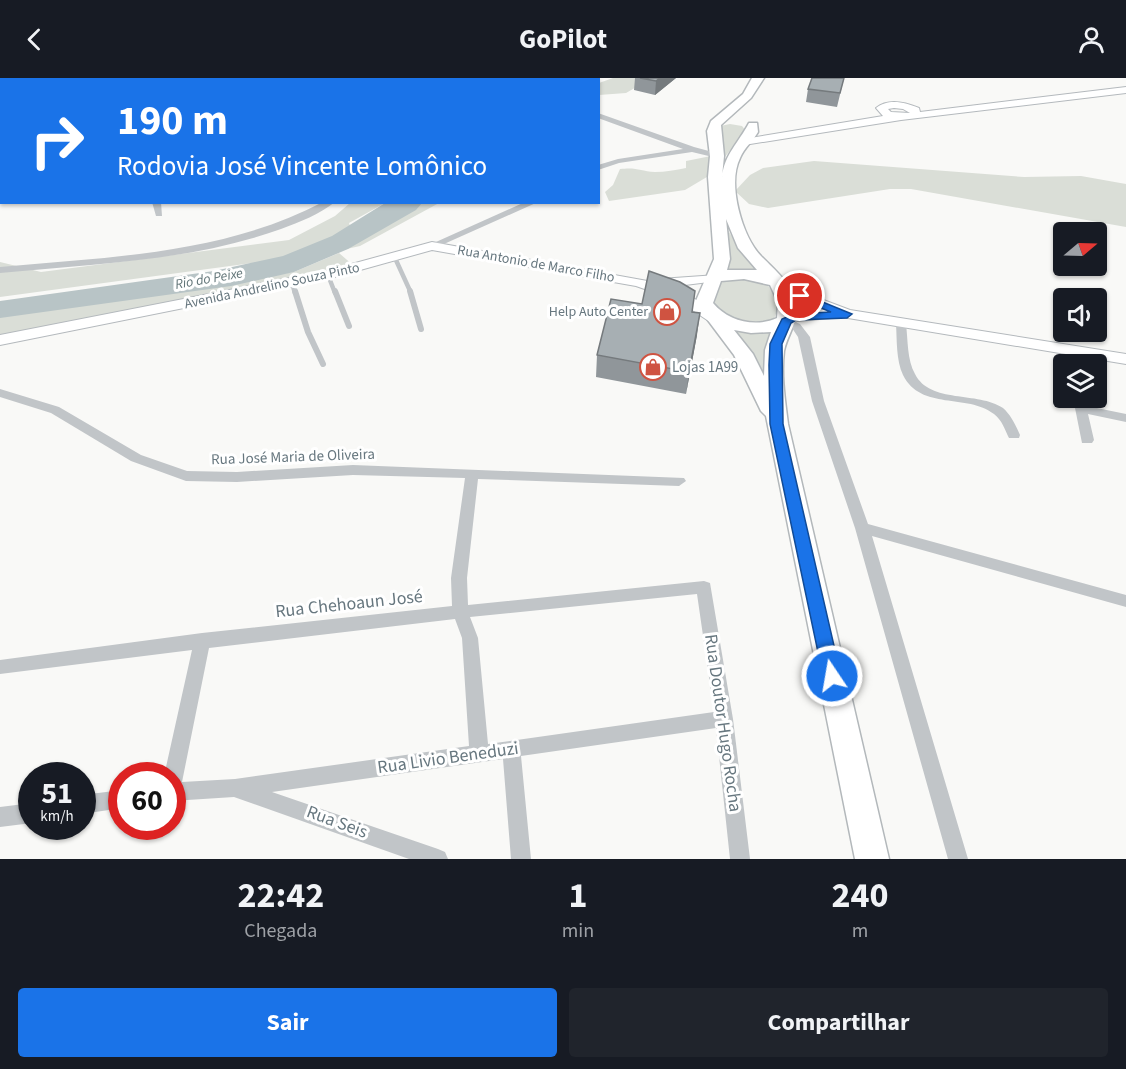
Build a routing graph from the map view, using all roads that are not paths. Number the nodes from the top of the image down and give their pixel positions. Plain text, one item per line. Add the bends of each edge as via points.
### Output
1 (758, 78) edge
2 (1126, 90) edge
3 (747, 96) junction
4 (881, 110) junction
5 (911, 111) junction
6 (600, 116) edge
7 (901, 117) junction
8 (753, 126) junction
9 (715, 131) junction
10 (744, 142) junction
11 (691, 149) junction
12 (717, 156) junction
13 (600, 167) edge
14 (156, 204) edge
15 (327, 204) edge
16 (529, 204) edge
17 (159, 214) dead end
18 (432, 246) junction
19 (395, 258) junction
20 (0, 270) edge
21 (328, 275) junction
22 (712, 278) junction
23 (639, 282) junction
24 (777, 282) junction
25 (291, 283) junction
26 (847, 314) junction
27 (716, 319) junction
28 (786, 321) junction
29 (901, 324) junction
30 (349, 326) dead end
31 (421, 328) dead end
32 (0, 340) edge
33 (1053, 355) edge
34 (1107, 359) edge
35 (1126, 359) edge
36 (323, 364) dead end
37 (0, 393) edge
38 (1082, 408) edge
39 (1096, 408) edge
40 (1126, 418) edge
41 (777, 424) junction
42 (1014, 435) dead end
43 (1087, 440) dead end
44 (472, 474) junction
45 (679, 481) dead end
46 (862, 528) junction
47 (704, 587) joint
48 (1126, 601) edge
49 (460, 611) junction
50 (202, 640) junction
51 (0, 667) edge
52 (724, 720) junction
53 (511, 749) junction
54 (479, 752) junction
55 (176, 762) edge
56 (235, 788) junction
57 (186, 791) edge
58 (18, 815) edge
59 (0, 817) edge
60 (438, 859) edge
61 (521, 859) edge
62 (740, 859) edge
63 (872, 859) edge
64 (958, 859) edge

1 - 3 main road
2 - 5 street via 969,109
3 - 8 main road
3 - 9 main road
4 - 5 street via 890,105
4 - 7 street
4 - 8 street via 851,120 792,129
5 - 7 street
6 - 11 street
7 - 10 street
8 - 9 main road via 737,122
8 - 10 main road
9 - 11 street via 703,147
9 - 12 main road
10 - 24 main road via 729,166 737,231 747,250
11 - 12 street
11 - 13 street
12 - 22 main road via 715,177 722,259
14 - 17 street
15 - 20 street via 290,223 229,241 112,259
16 - 18 street, Avenida Andrelino Souza Pinto
18 - 19 street, Avenida Andrelino Souza Pinto
18 - 23 street, Rua Antonio de Marco Filho
19 - 21 street, Avenida Andrelino Souza Pinto
19 - 31 lane
21 - 25 street, Avenida Andrelino Souza Pinto
21 - 30 lane
22 - 23 street, Rua Antonio de Marco Filho via 684,283
22 - 24 main road via 745,274
22 - 27 main road via 704,303
23 - 27 street, Rua Antonio de Marco Filho via 684,297
24 - 26 street via 800,296
24 - 28 main road via 788,303
25 - 32 street, Avenida Andrelino Souza Pinto
25 - 36 lane
26 - 28 street via 794,317
26 - 29 street
27 - 28 main road via 746,328 777,326
27 - 41 main road via 743,354
28 - 41 main road via 776,344
28 - 46 street via 804,337 818,401
29 - 33 street
29 - 42 street via 909,375 915,382 936,394 993,408 1005,418
34 - 35 street
37 - 44 street, Rua José Maria de Oliveira via 55,410 136,458 186,476 353,470
38 - 43 street
39 - 40 street
41 - 63 main road
44 - 45 street, Rua José Maria de Oliveira
44 - 49 street via 460,567
46 - 48 street
46 - 64 street
47 - 49 street, Rua Chehoaun José
47 - 52 street, Rua Doutor Hugo Rocha
49 - 50 street, Rua Chehoaun José
49 - 54 street via 470,638
50 - 51 street, Rua Chehoaun José
50 - 55 street
52 - 53 street, Rua Livio Beneduzi
52 - 62 street, Rua Doutor Hugo Rocha
53 - 54 street, Rua Livio Beneduzi
53 - 61 street
54 - 56 street, Rua Livio Beneduzi
56 - 57 street, Rua Livio Beneduzi
56 - 60 street, Rua Seis
58 - 59 street

